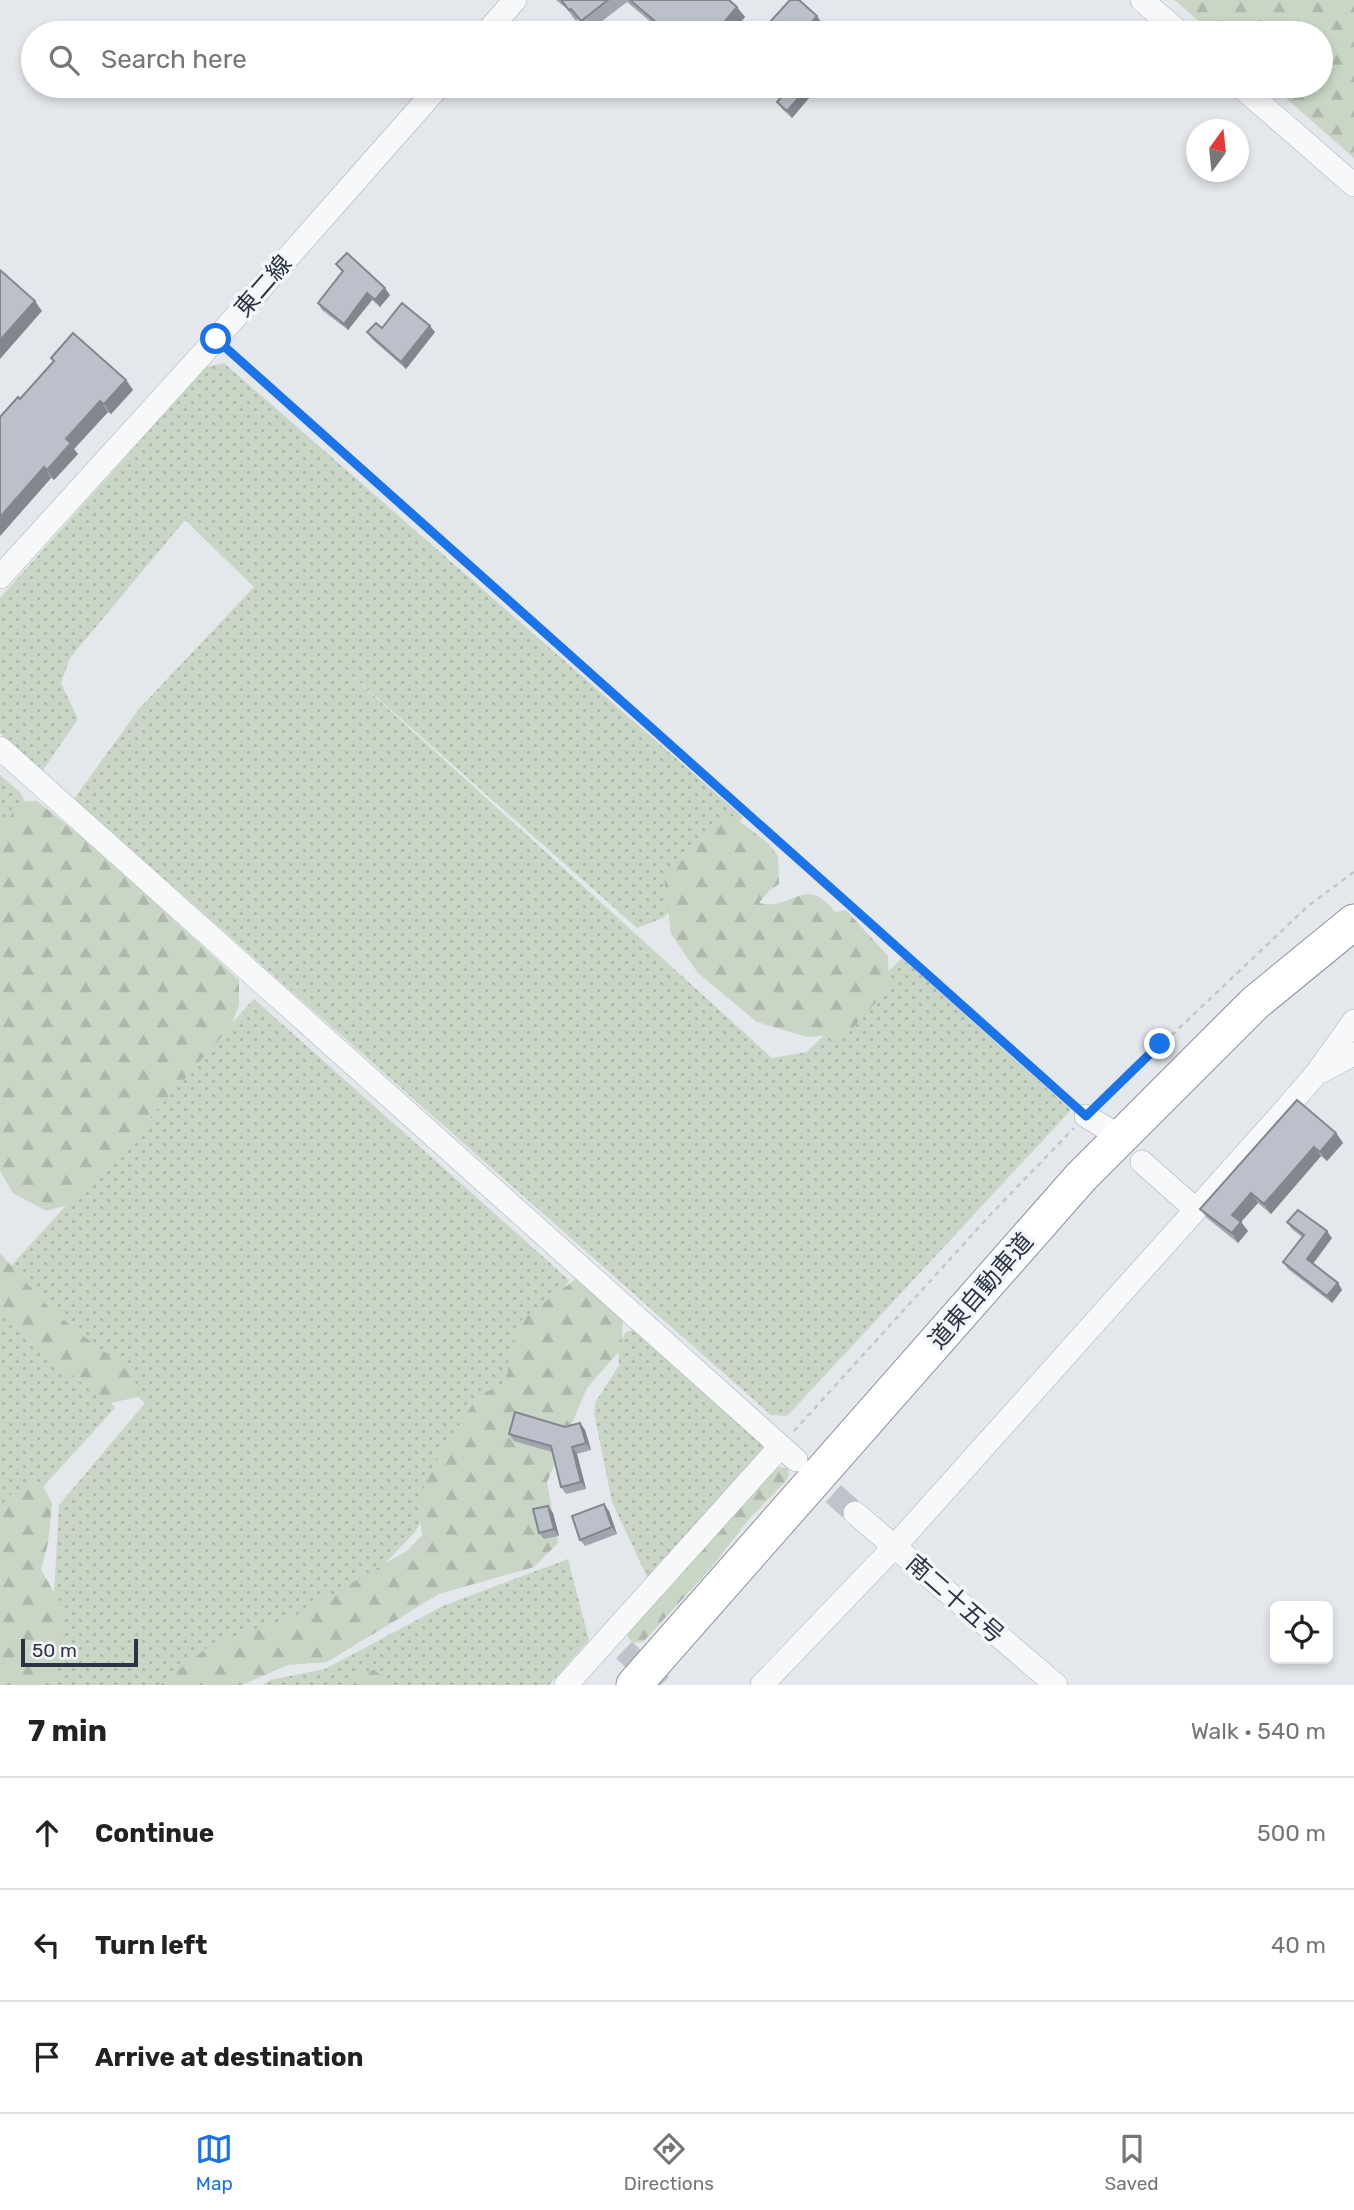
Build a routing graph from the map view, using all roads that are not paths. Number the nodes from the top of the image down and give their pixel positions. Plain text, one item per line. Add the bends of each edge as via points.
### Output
1 (515, 0) edge
2 (1142, 0) edge
3 (497, 21) edge
4 (1166, 21) edge
5 (428, 98) edge
6 (1254, 98) edge
7 (1354, 186) edge
8 (0, 577) edge
9 (0, 748) edge
10 (1354, 922) edge
11 (1354, 1021) edge
12 (1354, 1054) edge
13 (1316, 1074) junction
14 (1086, 1116) road end
15 (1106, 1128) dead end
16 (1142, 1162) dead end
17 (1195, 1209) junction
18 (855, 1513) tunnel mouth
19 (895, 1546) junction
20 (566, 1685) edge
21 (634, 1685) edge
22 (762, 1685) edge
23 (1056, 1685) edge

1 - 3 street
2 - 4 street
5 - 8 street, 東二線
6 - 7 street
9 - 20 street via 788,1454 617,1643
10 - 21 highway, 道東自動車道 via 1255,1003 1081,1177
11 - 13 street
12 - 13 street
13 - 17 street
14 - 15 street
16 - 17 street
17 - 19 street
18 - 19 street, 南二十五号
19 - 22 street
19 - 23 street, 南二十五号

